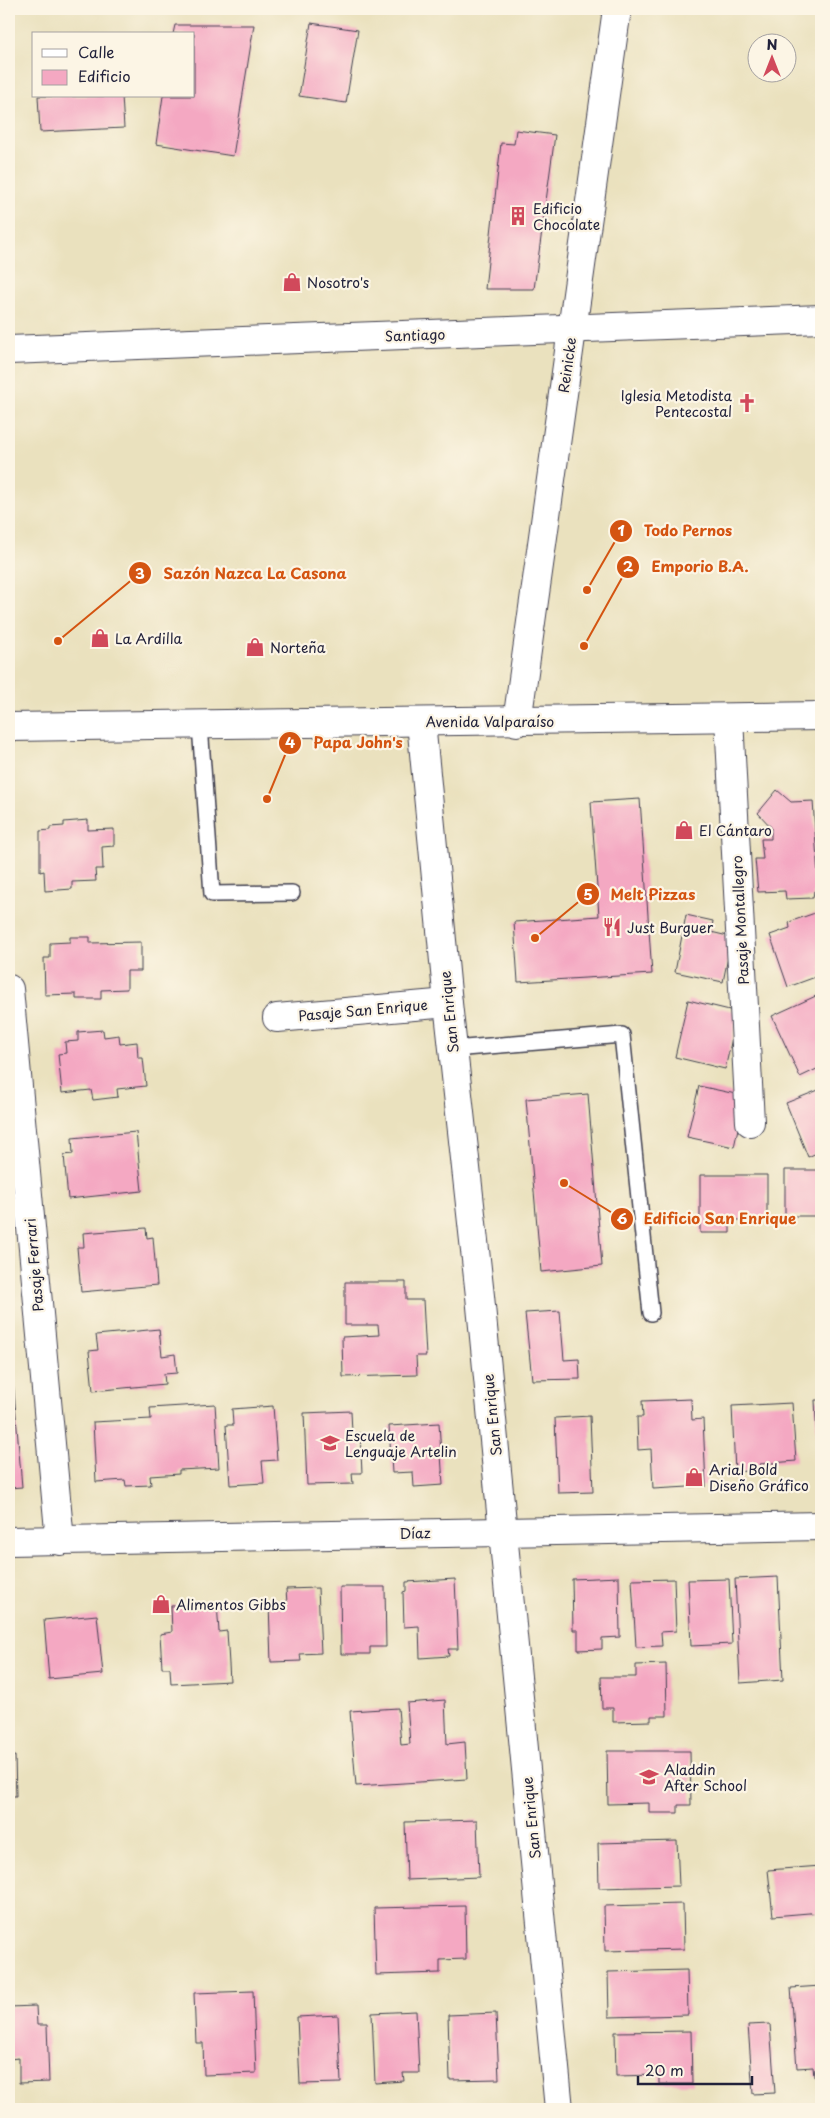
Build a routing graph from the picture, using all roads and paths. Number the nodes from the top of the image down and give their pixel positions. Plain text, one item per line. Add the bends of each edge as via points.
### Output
1 (617, 9) edge
2 (821, 319) edge
3 (572, 328) junction
4 (9, 350) edge
5 (821, 716) edge
6 (729, 718) junction
7 (421, 722) junction
8 (517, 722) junction
9 (200, 725) junction
10 (9, 728) edge
11 (292, 893) dead end
12 (9, 989) edge
13 (448, 1003) junction
14 (277, 1018) dead end
15 (453, 1049) junction
16 (750, 1122) dead end
17 (650, 1313) dead end
18 (821, 1526) edge
19 (503, 1532) junction
20 (60, 1540) junction
21 (9, 1541) edge
22 (559, 2109) edge

1 - 3 street, Reinicke
2 - 3 street, Santiago
3 - 4 street, Santiago
3 - 8 street, Reinicke
5 - 6 street, Avenida Valparaíso
6 - 8 street, Avenida Valparaíso
6 - 16 street, Pasaje Montallegro
7 - 8 street, Avenida Valparaíso
7 - 9 street, Avenida Valparaíso
7 - 13 street, San Enrique
9 - 10 street, Avenida Valparaíso
9 - 11 lane via 212,894
12 - 20 street, Pasaje Ferrari
13 - 14 street, Pasaje San Enrique
13 - 15 street, San Enrique
15 - 17 lane via 622,1035
15 - 19 street, San Enrique
18 - 19 street, Díaz
19 - 20 street, Díaz
19 - 22 street, San Enrique
20 - 21 street, Díaz

